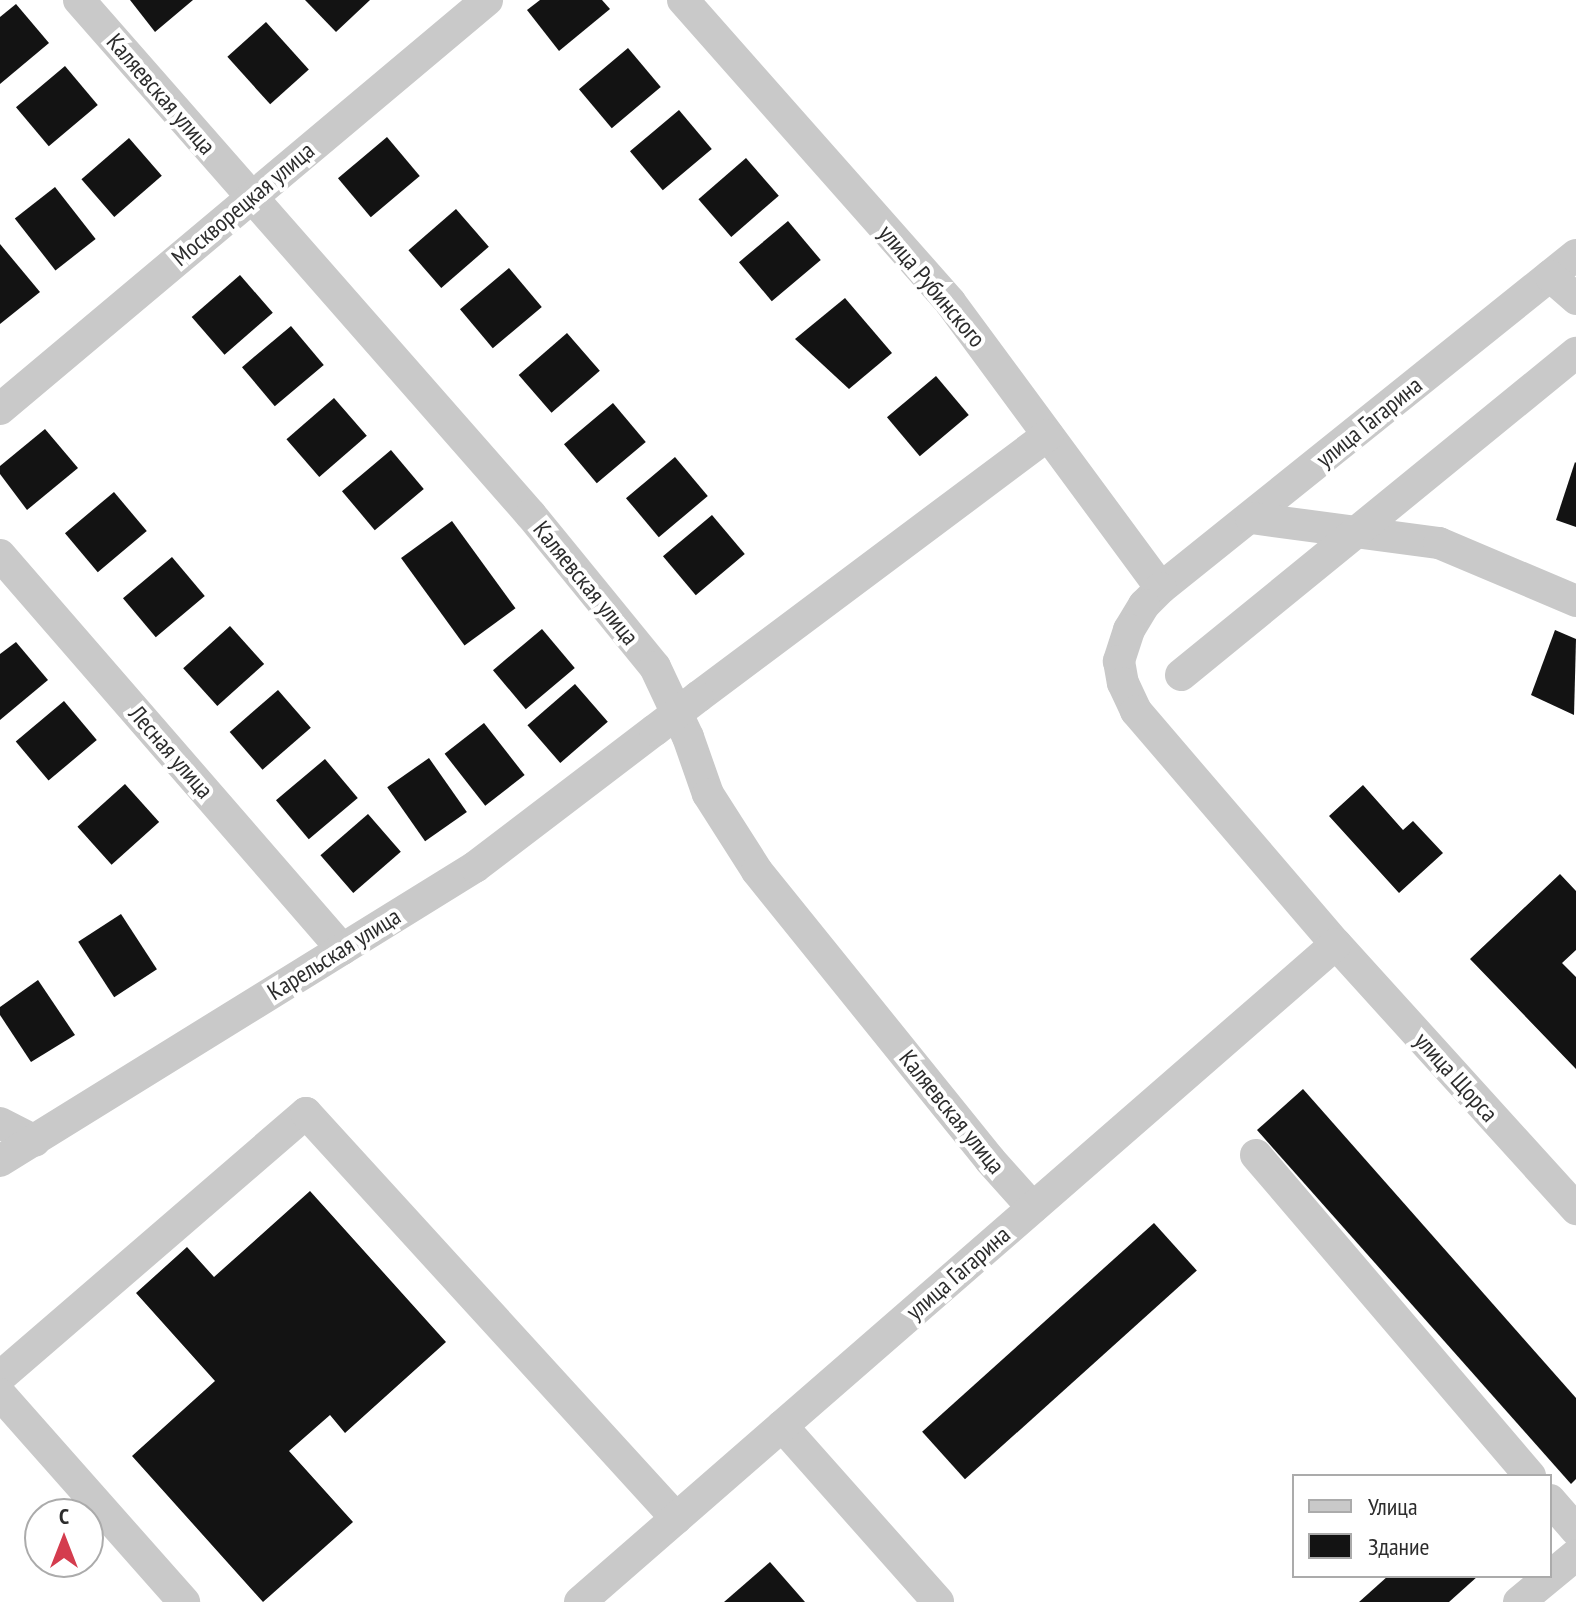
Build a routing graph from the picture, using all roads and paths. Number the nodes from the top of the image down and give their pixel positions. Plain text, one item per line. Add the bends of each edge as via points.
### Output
1 (79, 0) edge
2 (487, 0) edge
3 (683, 0) edge
4 (251, 198) junction
5 (1576, 255) edge
6 (1550, 276) junction
7 (1576, 299) edge
8 (1576, 353) edge
9 (0, 409) edge
10 (1048, 435) junction
11 (1251, 518) junction
12 (1354, 533) junction
13 (0, 555) edge
14 (1161, 588) junction
15 (1576, 601) edge
16 (1181, 675) dead end
17 (1336, 944) junction
18 (342, 949) junction
19 (0, 1123) edge
20 (35, 1141) junction
21 (1256, 1155) dead end
22 (0, 1161) edge
23 (1033, 1208) junction
24 (1576, 1209) edge
25 (0, 1377) edge
26 (0, 1394) edge
27 (782, 1426) junction
28 (1528, 1474) edge
29 (1552, 1502) edge
30 (676, 1518) junction
31 (1576, 1530) edge
32 (1576, 1555) edge
33 (1552, 1575) edge
34 (1548, 1578) edge
35 (184, 1602) edge
36 (580, 1602) edge
37 (938, 1602) edge
38 (1519, 1602) edge

1 - 4 street, Каляевская улица
2 - 4 street, Москворецкая улица
3 - 10 street, улица Рубинского via 950,302
4 - 9 street, Москворецкая улица
4 - 23 street, Каляевская улица via 531,515 655,667 708,794 757,871
5 - 6 street, улица Гагарина
6 - 7 street
6 - 11 street, улица Гагарина
8 - 12 street
10 - 14 street, улица Рубинского
10 - 18 street, Карельская улица, bridge via 475,867
11 - 12 street
11 - 14 street, улица Гагарина
12 - 15 street via 1439,543
12 - 16 street
13 - 18 street, Лесная улица
14 - 17 street, улица Щорса via 1129,630 1119,661 1136,711
17 - 23 street, улица Гагарина
17 - 24 street, улица Щорса
18 - 20 street, Карельская улица
19 - 20 street
20 - 22 street, Карельская улица
21 - 28 street
23 - 27 street, улица Гагарина
25 - 30 street via 306,1113
26 - 35 street
27 - 30 street, улица Гагарина
27 - 37 street
29 - 31 street
30 - 36 street, улица Гагарина
32 - 33 street
34 - 38 street

